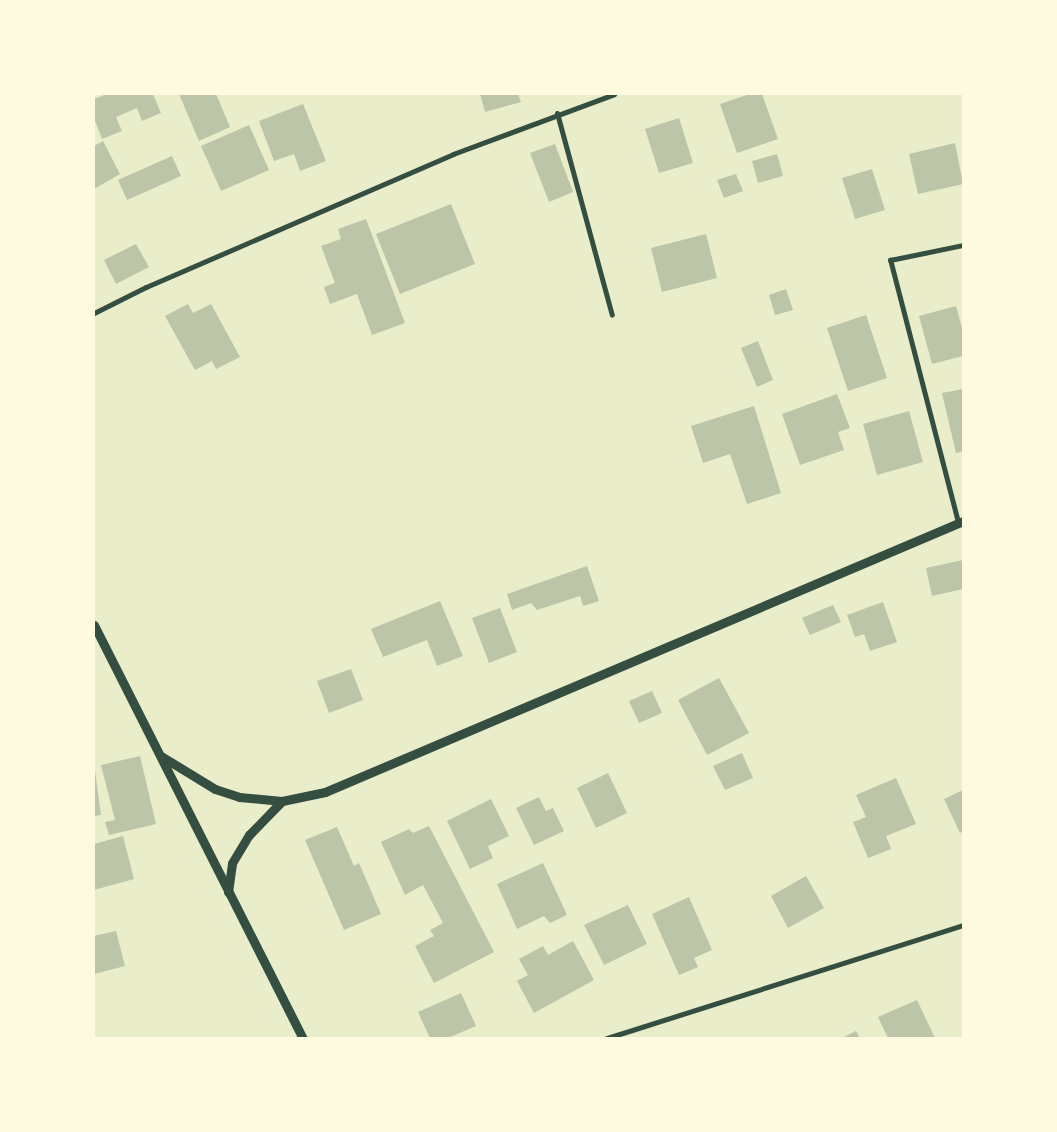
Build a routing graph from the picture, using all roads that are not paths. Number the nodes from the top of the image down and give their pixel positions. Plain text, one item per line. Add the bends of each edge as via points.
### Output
1 (614, 94) edge
2 (556, 113) junction
3 (963, 245) edge
4 (94, 314) edge
5 (612, 315) dead end
6 (961, 521) edge
7 (94, 625) edge
8 (161, 756) junction
9 (282, 801) junction
10 (228, 892) junction
11 (963, 925) edge
12 (303, 1038) edge
13 (607, 1038) edge

1 - 2 street
2 - 4 street via 426,165 146,287
2 - 5 street
3 - 6 street via 890,260
6 - 9 street via 325,792
7 - 8 street
8 - 9 street via 215,789 239,797
8 - 10 street
9 - 10 street via 245,842 232,862
10 - 12 street
11 - 13 street

